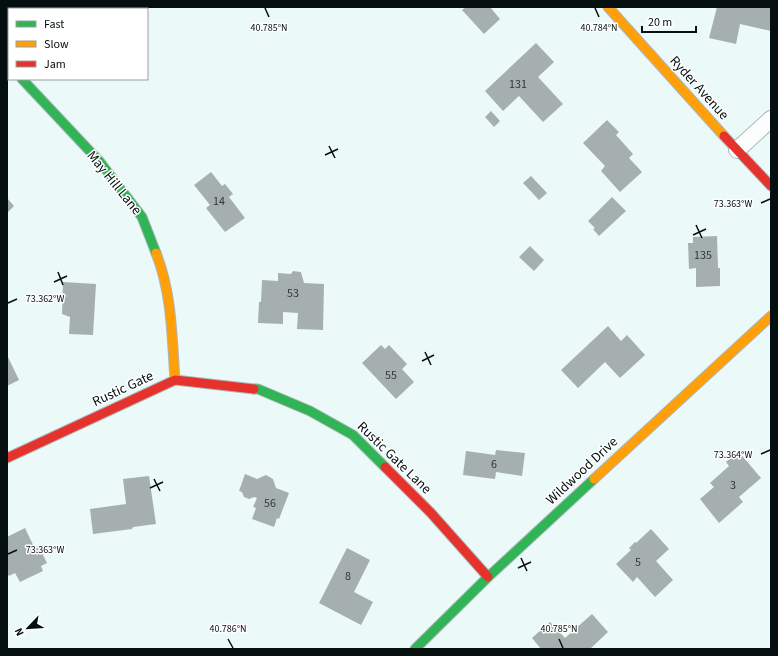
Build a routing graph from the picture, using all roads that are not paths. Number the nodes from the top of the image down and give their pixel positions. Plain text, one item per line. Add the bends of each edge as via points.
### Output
1 (608, 7) edge
2 (23, 80) edge
3 (771, 119) edge
4 (737, 150) junction
5 (771, 186) edge
6 (771, 316) edge
7 (175, 380) junction
8 (258, 389) joint
9 (7, 458) edge
10 (488, 577) junction
11 (415, 649) edge

1 - 4 street, Ryder Avenue
2 - 7 street, May Hill Lane via 100,162 142,217 162,267 171,315
3 - 4 street
4 - 5 street, Ryder Avenue
6 - 10 street, Wildwood Drive
7 - 8 street, Rustic Gate
7 - 9 street, Rustic Gate
8 - 10 street, Rustic Gate Lane via 310,411 353,435 431,513
10 - 11 street, Wildwood Drive

